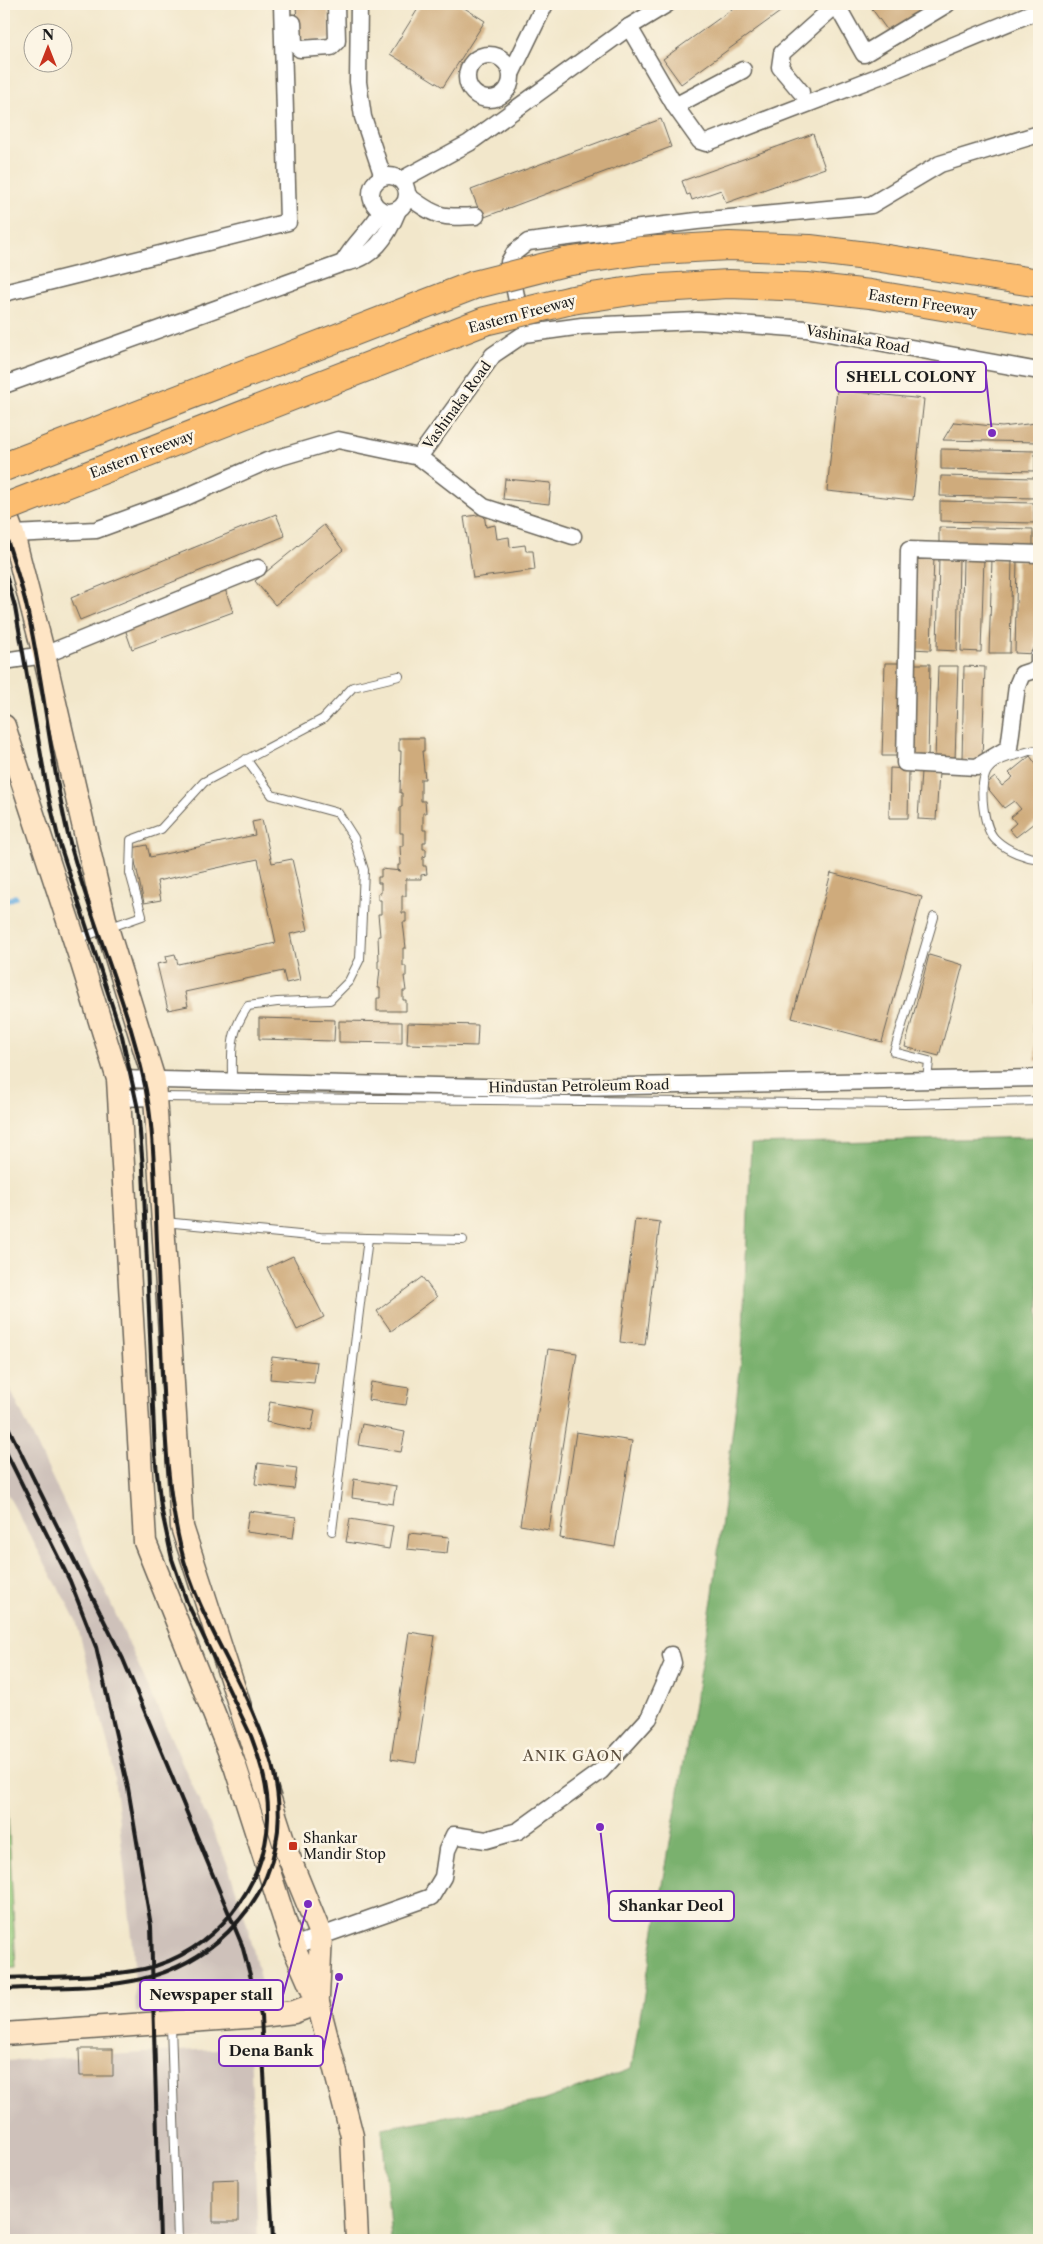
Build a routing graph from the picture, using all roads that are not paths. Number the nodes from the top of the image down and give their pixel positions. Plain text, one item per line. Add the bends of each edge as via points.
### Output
1 (282, 4) edge
2 (292, 4) edge
3 (336, 4) edge
4 (359, 4) edge
5 (545, 4) edge
6 (666, 4) edge
7 (837, 4) edge
8 (947, 4) edge
9 (1036, 4) edge
10 (1039, 9) edge
11 (629, 28) junction
12 (864, 54) junction
13 (743, 70) dead end
14 (512, 72) junction
15 (877, 77) junction
16 (800, 92) dead end
17 (500, 97) junction
18 (675, 106) junction
19 (1039, 134) edge
20 (469, 143) junction
21 (383, 177) junction
22 (401, 180) junction
23 (408, 196) junction
24 (398, 210) junction
25 (382, 211) junction
26 (476, 216) dead end
27 (343, 263) junction
28 (1039, 283) edge
29 (4, 293) edge
30 (1039, 322) edge
31 (524, 334) junction
32 (1039, 371) edge
33 (4, 384) edge
34 (419, 457) junction
35 (4, 467) edge
36 (4, 509) edge
37 (8, 535) edge
38 (573, 536) dead end
39 (1039, 554) edge
40 (258, 568) dead end
41 (44, 655) junction
42 (1039, 656) edge
43 (4, 661) edge
44 (399, 676) dead end
45 (4, 726) edge
46 (1039, 750) edge
47 (246, 759) junction
48 (1039, 859) edge
49 (934, 917) dead end
50 (107, 928) junction
51 (74, 940) junction
52 (1039, 1078) edge
53 (927, 1080) junction
54 (232, 1081) junction
55 (118, 1088) junction
56 (154, 1088) junction
57 (1039, 1101) edge
58 (162, 1222) junction
59 (368, 1238) junction
60 (463, 1240) dead end
61 (332, 1531) dead end
62 (670, 1655) dead end
63 (321, 1936) junction
64 (293, 1946) junction
65 (318, 2002) junction
66 (170, 2022) junction
67 (4, 2034) edge
68 (178, 2240) edge
69 (357, 2240) edge

1 - 29 street via 288,222
2 - 3 street via 294,43 300,49 335,44
4 - 21 street via 358,82 363,117
5 - 14 street
6 - 11 street
7 - 12 street
7 - 16 street via 782,53 780,67
8 - 12 street
9 - 10 street
10 - 15 street
11 - 18 street
11 - 20 street
12 - 15 street
13 - 18 street
14 - 17 street via 510,87
14 - 17 street via 504,60 491,54 477,58 468,70 468,85 478,96 492,100
15 - 18 street via 706,143 700,141
17 - 20 street
19 - 31 street via 940,164 871,205 697,221 528,242 515,252 509,262
20 - 22 street
21 - 22 street
21 - 25 street via 372,191 373,203
22 - 23 street
23 - 24 street
23 - 26 street via 429,212 446,218
24 - 25 street
24 - 27 street via 383,240 354,262
25 - 27 street
27 - 33 street
28 - 35 highway, bridge via 875,256 810,249 729,246 640,251 565,262 474,285
30 - 36 highway, Eastern Freeway, bridge via 807,287 644,289 572,300 485,321
31 - 32 street, Vashinaka Road via 582,326 697,321 806,329
31 - 34 street, Vashinaka Road via 493,355
34 - 37 street, Vashinaka Road via 338,440 267,461 186,497 96,530
34 - 38 street via 484,507
36 - 37 main road
37 - 41 main road
39 - 42 street via 909,550 905,763 977,767 1009,748 1017,686 1022,674 1039,665
40 - 41 street
41 - 43 street
41 - 50 main road
44 - 47 lane via 353,687 323,718
45 - 51 main road
46 - 48 lane via 1009,757 991,766 986,773 982,802 996,841 1026,857
47 - 50 lane via 204,782 161,829 131,840 130,873 142,916
47 - 54 lane via 272,795 338,813 354,838 364,870 360,959 349,981 330,1000 248,1006 231,1041
49 - 53 lane via 894,1052 929,1061
50 - 51 lane
50 - 56 main road
51 - 55 main road
52 - 53 street, Hindustan Petroleum Road
53 - 54 street, Hindustan Petroleum Road via 526,1088
54 - 56 street, Hindustan Petroleum Road
55 - 56 street, Hindustan Petroleum Road
55 - 64 main road via 145,1542 235,1766
56 - 57 lane via 895,1104
56 - 58 main road
58 - 59 lane via 320,1237
58 - 63 main road via 182,1527 288,1856
59 - 60 lane
59 - 61 lane
62 - 63 street via 673,1663 649,1718 601,1771 518,1831 486,1840 454,1835 447,1850 443,1877 431,1897
63 - 64 street
63 - 65 main road
64 - 65 main road
65 - 66 main road via 294,2012
65 - 69 main road via 352,2136
66 - 67 main road
66 - 68 lane

